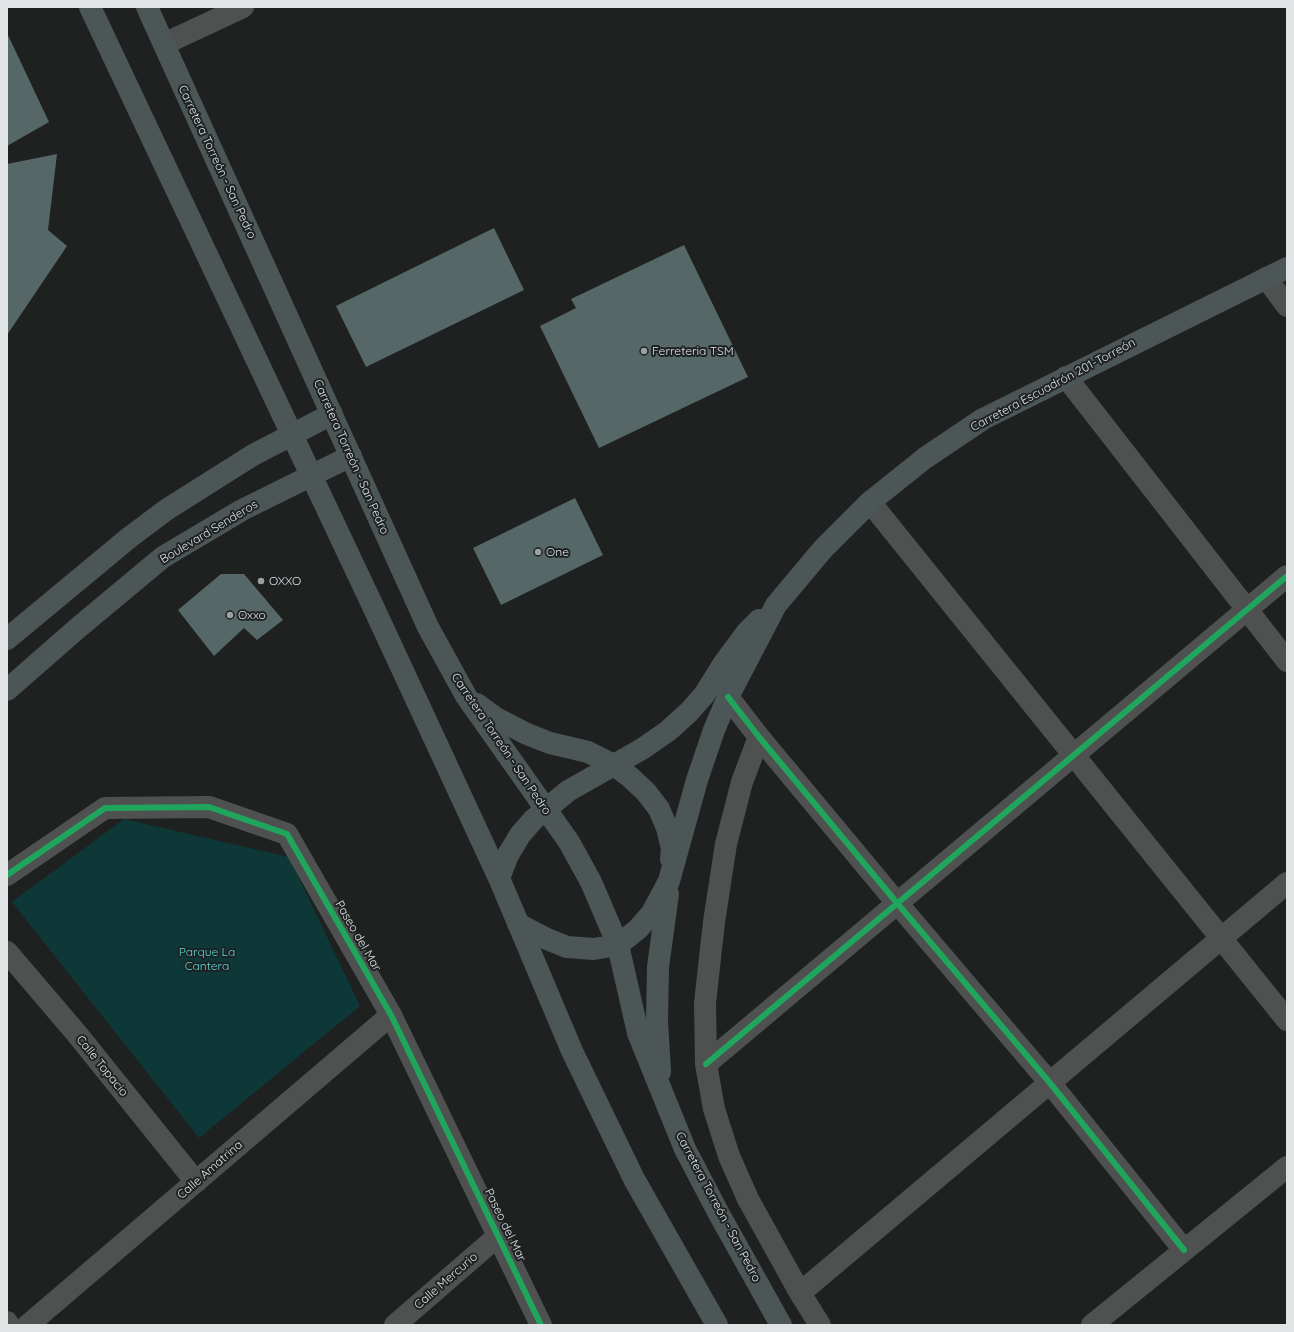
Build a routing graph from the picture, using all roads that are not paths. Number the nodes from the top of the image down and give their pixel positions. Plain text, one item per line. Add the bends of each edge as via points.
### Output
1 (90, 7) edge
2 (147, 7) edge
3 (243, 7) edge
4 (164, 44) junction
5 (1287, 268) edge
6 (1266, 278) junction
7 (1287, 306) edge
8 (1066, 377) junction
9 (332, 414) junction
10 (292, 434) junction
11 (351, 456) junction
12 (311, 475) junction
13 (870, 502) junction
14 (1287, 576) edge
15 (776, 605) junction
16 (1247, 610) junction
17 (7, 639) edge
18 (1287, 662) edge
19 (7, 690) edge
20 (466, 696) junction
21 (728, 696) junction
22 (759, 737) junction
23 (1074, 756) junction
24 (614, 765) junction
25 (544, 810) junction
26 (7, 876) edge
27 (499, 878) junction
28 (669, 881) junction
29 (1287, 883) edge
30 (897, 903) junction
31 (518, 924) junction
32 (1221, 938) junction
33 (618, 945) junction
34 (7, 952) edge
35 (391, 1015) junction
36 (1287, 1020) edge
37 (706, 1064) junction
38 (1050, 1083) junction
39 (660, 1090) junction
40 (1287, 1167) edge
41 (196, 1182) junction
42 (498, 1236) junction
43 (1184, 1250) junction
44 (800, 1293) junction
45 (7, 1322) edge
46 (9, 1325) edge
47 (28, 1325) edge
48 (395, 1325) edge
49 (541, 1325) edge
50 (717, 1325) edge
51 (781, 1325) edge
52 (820, 1325) edge
53 (1092, 1325) edge

1 - 10 main road
2 - 4 main road, Carretera Torreón - San Pedro
3 - 4 street
4 - 9 main road, Carretera Torreón - San Pedro
5 - 6 main road, Carretera Escuadrón 201-Torreón
6 - 7 street
6 - 8 main road, Carretera Escuadrón 201-Torreón
8 - 13 main road, Carretera Escuadrón 201-Torreón via 983,419 925,458
8 - 16 street
9 - 10 main road
9 - 11 main road, Carretera Torreón - San Pedro
10 - 12 main road
10 - 17 main road via 215,477 166,510
11 - 12 main road, Boulevard Senderos
11 - 20 main road, Carretera Torreón - San Pedro via 428,627
12 - 19 main road, Boulevard Senderos via 242,510 163,558
12 - 27 main road
13 - 15 main road, Carretera Escuadrón 201-Torreón via 823,549
13 - 23 street
14 - 16 street
15 - 21 main road
15 - 24 main road via 747,632 704,695 689,712 668,731
16 - 18 street
16 - 23 street
20 - 24 main road via 496,718 527,734 550,743 588,752
20 - 25 main road, Carretera Torreón - San Pedro
21 - 22 street
21 - 28 main road via 697,780
22 - 30 street
22 - 37 street via 742,782 726,844 705,1003
23 - 30 street
23 - 32 street
24 - 25 main road via 568,791
24 - 28 main road via 646,792 658,809 667,828 672,849
25 - 27 main road via 520,835 508,855
25 - 33 main road, Carretera Torreón - San Pedro via 568,842 591,882
26 - 35 street, Paseo del Mar via 105,808 209,807 287,834
27 - 31 main road
28 - 33 main road via 652,913 638,929
28 - 39 main road via 658,967
29 - 32 street
30 - 37 street
30 - 38 street
31 - 33 main road via 567,947 594,949
31 - 50 main road via 572,1051 634,1179
32 - 36 street
32 - 38 street
33 - 39 main road, Carretera Torreón - San Pedro via 638,1033
34 - 41 street, Calle Topacio via 77,1034
35 - 41 street, Calle Amatrina
35 - 42 street, Paseo del Mar
37 - 44 street via 714,1109 729,1156 748,1199
38 - 43 street
38 - 44 street
39 - 51 main road, Carretera Torreón - San Pedro via 685,1150
40 - 43 street
41 - 47 street, Calle Amatrina
42 - 48 street, Calle Mercurio
42 - 49 street, Paseo del Mar
43 - 53 street
44 - 52 street
45 - 46 street

